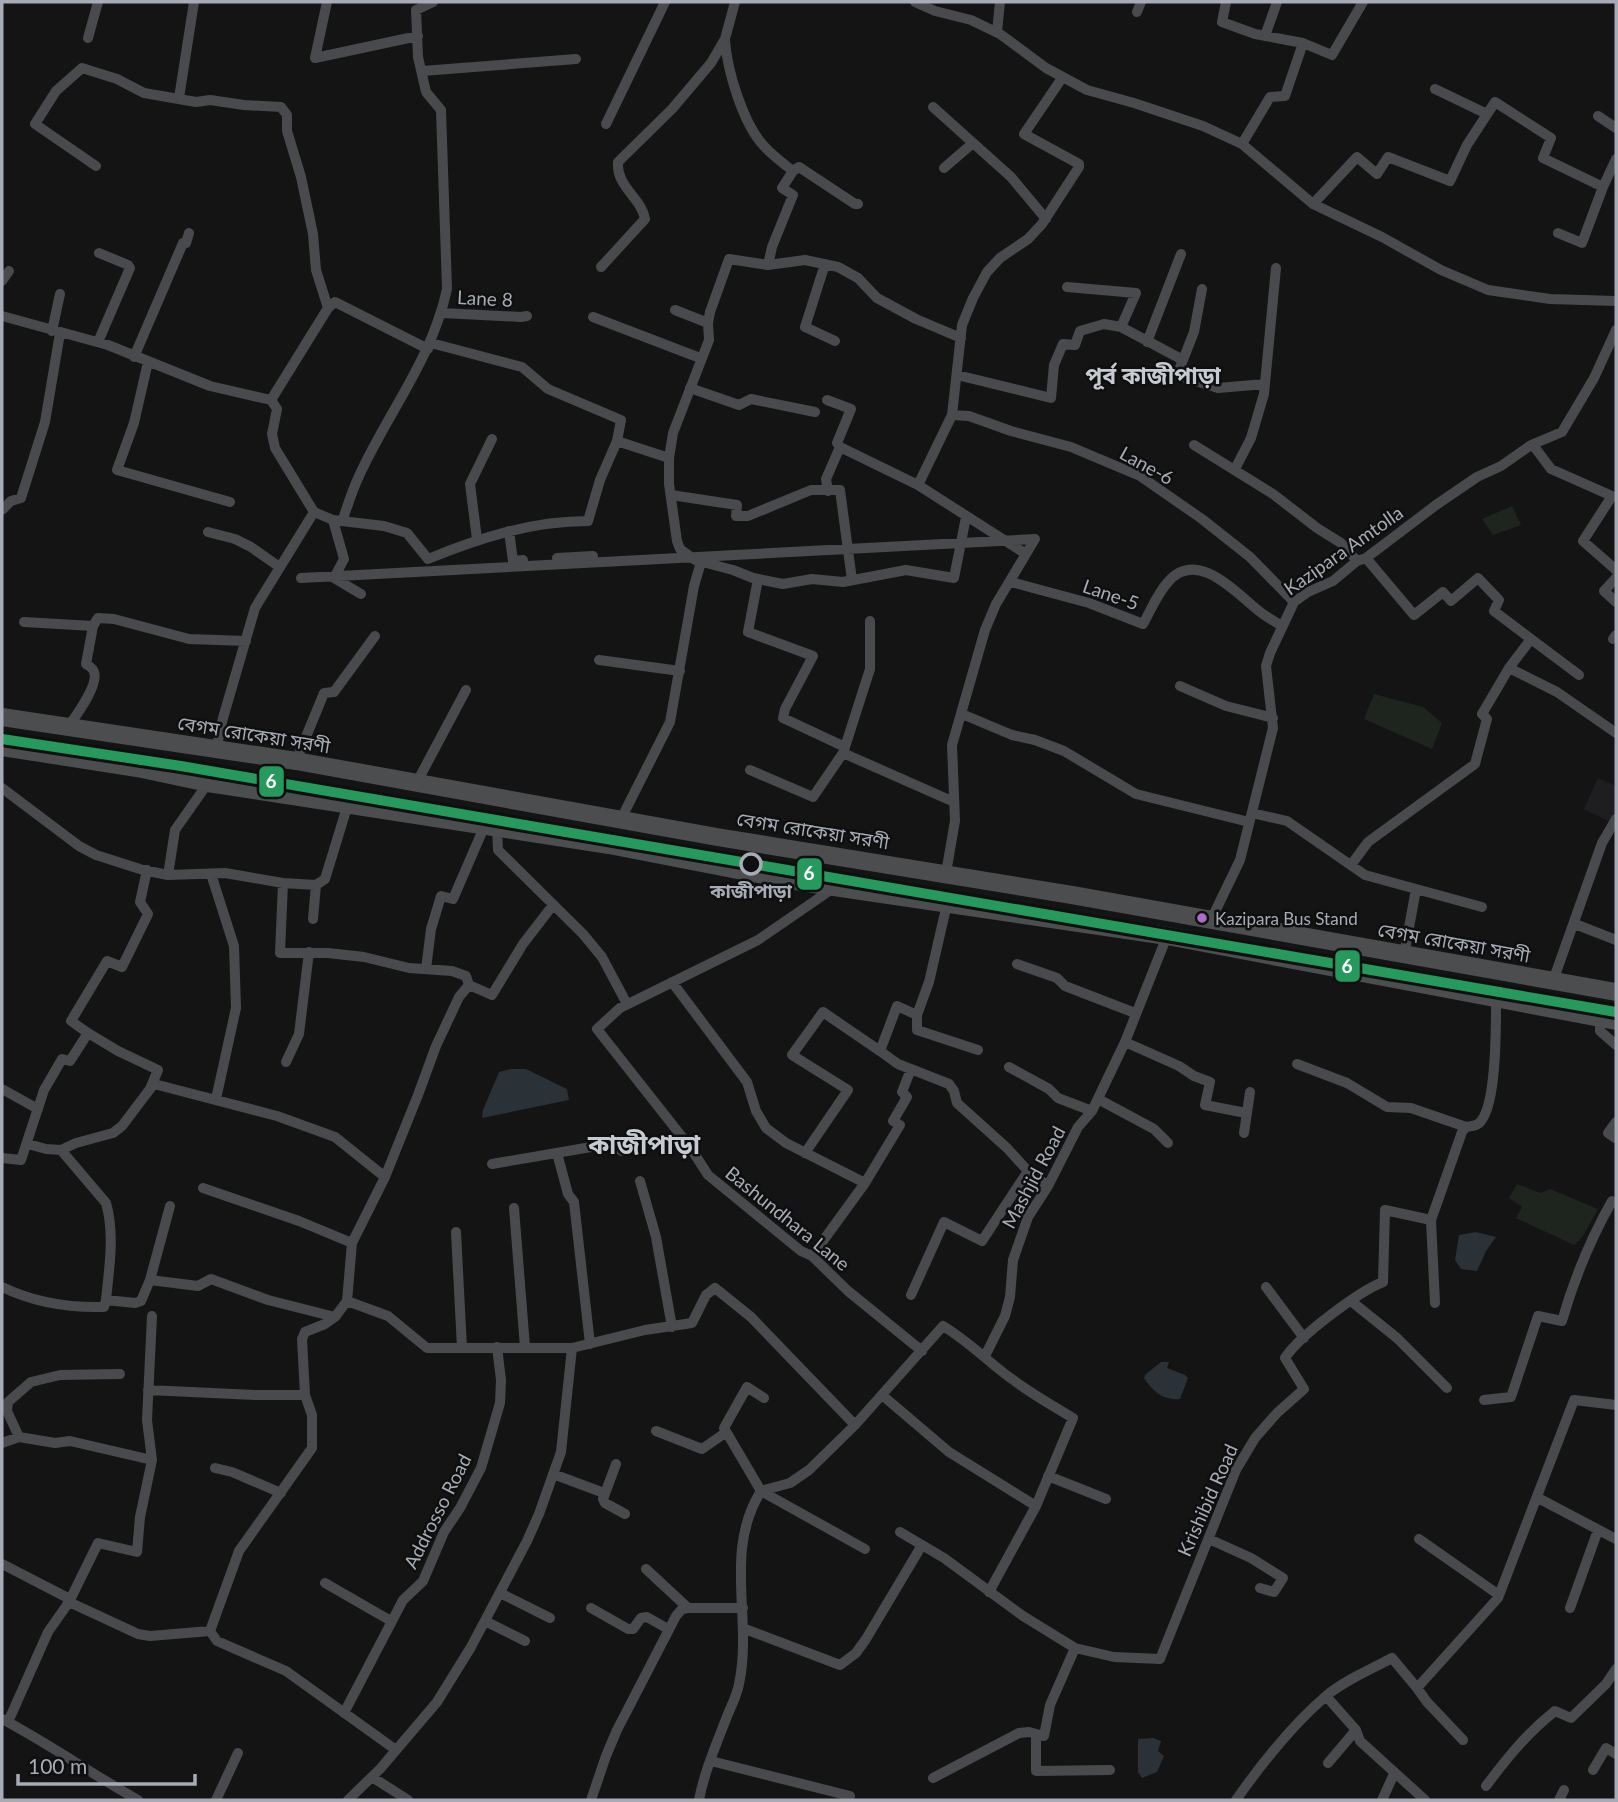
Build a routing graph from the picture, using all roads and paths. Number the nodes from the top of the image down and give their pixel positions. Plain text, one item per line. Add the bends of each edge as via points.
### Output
1 (98, 2) edge
2 (194, 2) edge
3 (327, 2) edge
4 (433, 2) edge
5 (665, 2) edge
6 (735, 2) edge
7 (915, 2) edge
8 (1000, 2) edge
9 (1226, 2) edge
10 (1277, 2) edge
11 (1363, 2) edge
12 (997, 32) junction
13 (418, 36) junction
14 (1265, 36) junction
15 (88, 38) dead end
16 (725, 38) junction
17 (1303, 43) junction
18 (576, 59) dead end
19 (422, 71) junction
20 (1062, 78) junction
21 (1435, 89) dead end
22 (179, 98) junction
23 (933, 107) dead end
24 (1487, 114) junction
25 (1598, 116) dead end
26 (606, 124) dead end
27 (1616, 128) edge
28 (973, 143) junction
29 (1242, 144) junction
30 (1616, 159) edge
31 (96, 166) dead end
32 (944, 168) dead end
33 (793, 171) junction
34 (1603, 187) junction
35 (858, 204) dead end
36 (1313, 204) junction
37 (1046, 219) junction
38 (190, 233) dead end
39 (1558, 233) dead end
40 (99, 253) dead end
41 (1181, 254) dead end
42 (825, 264) junction
43 (768, 265) junction
44 (601, 267) dead end
45 (1276, 268) dead end
46 (9, 271) dead end
47 (2, 281) edge
48 (1068, 287) dead end
49 (1202, 289) dead end
50 (60, 294) dead end
51 (1616, 301) edge
52 (328, 308) junction
53 (675, 310) dead end
54 (442, 313) junction
55 (2, 316) edge
56 (527, 316) dead end
57 (593, 317) dead end
58 (708, 323) junction
59 (1121, 327) junction
60 (1616, 330) edge
61 (56, 332) junction
62 (961, 338) junction
63 (835, 341) dead end
64 (98, 342) junction
65 (1147, 342) junction
66 (430, 346) junction
67 (134, 357) junction
68 (700, 358) junction
69 (1183, 360) junction
70 (148, 362) junction
71 (957, 375) junction
72 (1265, 384) junction
73 (690, 388) junction
74 (271, 400) junction
75 (827, 400) dead end
76 (815, 412) dead end
77 (952, 415) junction
78 (492, 439) dead end
79 (617, 441) junction
80 (1533, 444) junction
81 (1194, 445) dead end
82 (840, 447) junction
83 (669, 458) junction
84 (1235, 469) junction
85 (918, 485) junction
86 (828, 491) junction
87 (671, 495) junction
88 (6, 500) edge
89 (230, 502) dead end
90 (2, 510) edge
91 (314, 512) junction
92 (966, 517) junction
93 (338, 519) junction
94 (509, 531) junction
95 (208, 532) dead end
96 (477, 539) junction
97 (1026, 554) junction
98 (613, 556) dead end
99 (1362, 560) junction
100 (701, 562) junction
101 (278, 566) junction
102 (1616, 570) edge
103 (301, 578) dead end
104 (1616, 578) edge
105 (758, 579) junction
106 (852, 580) junction
107 (1011, 582) junction
108 (361, 594) dead end
109 (1294, 602) junction
110 (1616, 602) edge
111 (870, 621) dead end
112 (24, 622) dead end
113 (93, 626) junction
114 (1282, 626) junction
115 (375, 636) dead end
116 (1531, 639) junction
117 (246, 641) junction
118 (599, 660) dead end
119 (1509, 667) junction
120 (680, 671) junction
121 (1578, 675) dead end
122 (1180, 686) dead end
123 (466, 690) dead end
124 (962, 714) junction
125 (2, 717) edge
126 (1273, 718) junction
127 (68, 727) junction
128 (1616, 733) edge
129 (2, 747) edge
130 (216, 750) junction
131 (844, 750) junction
132 (296, 761) junction
133 (750, 770) dead end
134 (417, 782) junction
135 (208, 783) junction
136 (4, 794) edge
137 (500, 796) junction
138 (954, 802) junction
139 (348, 804) junction
140 (1251, 818) junction
141 (621, 819) junction
142 (1616, 819) edge
143 (491, 826) junction
144 (1351, 866) junction
145 (147, 870) junction
146 (946, 873) junction
147 (211, 874) junction
148 (169, 875) junction
149 (283, 883) junction
150 (316, 885) junction
151 (835, 887) junction
152 (1416, 889) junction
153 (947, 904) junction
154 (553, 905) junction
155 (1482, 907) dead end
156 (313, 919) dead end
157 (1211, 920) junction
158 (1575, 924) junction
159 (1167, 936) junction
160 (1616, 940) edge
161 (309, 953) junction
162 (1404, 955) junction
163 (1017, 964) dead end
164 (426, 969) junction
165 (1553, 981) junction
166 (672, 982) junction
167 (469, 985) junction
168 (1616, 992) edge
169 (1496, 998) junction
170 (627, 1004) junction
171 (1135, 1013) junction
172 (917, 1015) junction
173 (1608, 1019) edge
174 (88, 1033) junction
175 (1125, 1042) junction
176 (1616, 1045) edge
177 (978, 1050) dead end
178 (880, 1051) junction
179 (286, 1062) dead end
180 (1297, 1064) dead end
181 (1009, 1067) dead end
182 (911, 1069) junction
183 (2, 1089) edge
184 (150, 1089) junction
185 (1251, 1092) dead end
186 (216, 1099) junction
187 (1098, 1099) junction
188 (38, 1109) junction
189 (1092, 1111) junction
190 (1246, 1113) junction
191 (1616, 1122) edge
192 (1466, 1127) junction
193 (1244, 1133) dead end
194 (1615, 1138) edge
195 (1168, 1143) dead end
196 (28, 1144) junction
197 (61, 1150) junction
198 (622, 1151) dead end
199 (557, 1153) junction
200 (805, 1153) junction
201 (2, 1158) edge
202 (492, 1164) dead end
203 (1028, 1171) junction
204 (385, 1177) junction
205 (640, 1181) dead end
206 (865, 1183) junction
207 (1048, 1186) junction
208 (203, 1188) dead end
209 (1616, 1203) edge
210 (170, 1206) dead end
211 (514, 1208) dead end
212 (1431, 1220) junction
213 (456, 1232) dead end
214 (352, 1243) junction
215 (812, 1256) junction
216 (150, 1280) junction
217 (2, 1287) edge
218 (1266, 1287) dead end
219 (911, 1295) dead end
220 (106, 1300) junction
221 (347, 1301) junction
222 (1351, 1301) junction
223 (1435, 1303) dead end
224 (152, 1316) dead end
225 (335, 1317) junction
226 (672, 1327) junction
227 (1304, 1338) junction
228 (590, 1343) junction
229 (497, 1347) junction
230 (525, 1347) junction
231 (462, 1348) junction
232 (572, 1348) junction
233 (922, 1351) junction
234 (985, 1356) junction
235 (120, 1374) dead end
236 (1447, 1388) dead end
237 (148, 1390) junction
238 (305, 1395) junction
239 (882, 1395) junction
240 (764, 1398) dead end
241 (1484, 1400) dead end
242 (1616, 1405) edge
243 (855, 1426) junction
244 (656, 1432) dead end
245 (725, 1433) junction
246 (19, 1437) junction
247 (2, 1443) edge
248 (152, 1460) junction
249 (616, 1464) dead end
250 (215, 1468) dead end
251 (554, 1474) junction
252 (1048, 1476) junction
253 (761, 1492) junction
254 (281, 1493) junction
255 (604, 1493) junction
256 (1538, 1498) junction
257 (1106, 1499) dead end
258 (1036, 1506) junction
259 (625, 1514) dead end
260 (1598, 1530) junction
261 (900, 1532) dead end
262 (1209, 1539) junction
263 (1419, 1539) dead end
264 (1616, 1539) edge
265 (922, 1545) junction
266 (865, 1549) dead end
267 (2, 1564) edge
268 (646, 1569) dead end
269 (326, 1583) dead end
270 (1260, 1588) dead end
271 (989, 1592) junction
272 (500, 1593) junction
273 (1499, 1595) junction
274 (69, 1602) junction
275 (591, 1608) dead end
276 (688, 1608) junction
277 (743, 1608) junction
278 (1570, 1608) dead end
279 (550, 1618) dead end
280 (391, 1621) junction
281 (485, 1621) junction
282 (668, 1629) junction
283 (745, 1629) junction
284 (210, 1631) junction
285 (525, 1641) dead end
286 (1075, 1648) junction
287 (1616, 1669) edge
288 (1417, 1688) junction
289 (1326, 1696) junction
290 (344, 1713) junction
291 (5, 1720) edge
292 (1356, 1730) junction
293 (1036, 1734) junction
294 (1463, 1740) dead end
295 (396, 1750) junction
296 (237, 1753) dead end
297 (1616, 1754) edge
298 (711, 1761) junction
299 (1328, 1763) dead end
300 (1111, 1770) dead end
301 (1593, 1770) dead end
302 (1394, 1774) junction
303 (372, 1777) junction
304 (933, 1778) dead end
305 (1486, 1786) dead end
306 (850, 1796) dead end
307 (138, 1800) edge
308 (216, 1800) edge
309 (348, 1800) edge
310 (408, 1800) edge
311 (591, 1800) edge
312 (699, 1800) edge
313 (1236, 1800) edge
314 (1382, 1800) edge
315 (1425, 1800) edge

1 - 15 street
2 - 22 street
3 - 13 street via 315,58
4 - 13 street via 416,10
5 - 26 street
6 - 16 street
7 - 12 street
8 - 12 street
9 - 14 street via 1222,22
10 - 14 street
11 - 17 street via 1332,55
12 - 20 street
13 - 19 street
14 - 17 street
16 - 33 street via 730,69 754,134
16 - 44 street via 691,88 618,162 620,180 643,209 645,219
17 - 29 street via 1286,96 1269,97
18 - 19 street
19 - 54 street via 426,92 441,110 447,251
20 - 29 street via 1203,125
20 - 37 street via 1024,134 1080,166
21 - 24 street
22 - 31 street via 144,93 82,68 56,91 36,124
22 - 52 street via 285,109 313,234 316,270
23 - 28 street
24 - 34 street via 1495,102 1551,138 1543,159
24 - 36 street via 1450,181 1388,157 1377,174 1357,157
25 - 27 street
28 - 32 street
28 - 37 street via 1011,177
29 - 36 street
30 - 34 street
33 - 35 street via 799,167
33 - 43 street via 782,188 793,195
34 - 39 street via 1582,243
36 - 51 street via 1441,271 1488,290 1549,299
37 - 62 street via 987,272 962,325
38 - 67 street
40 - 64 street via 130,268
41 - 65 street
42 - 43 street via 805,260
42 - 62 street via 858,278 877,298
42 - 63 street via 805,327
43 - 58 street via 729,259
45 - 72 street
46 - 47 street
48 - 59 street via 1136,293
49 - 69 street
50 - 61 street
52 - 66 street via 335,302
52 - 74 street
53 - 58 street
54 - 56 street, Lane 8
54 - 66 street
55 - 61 street
57 - 68 street
58 - 68 street via 709,340
59 - 65 street
59 - 71 street via 1104,324 1080,331 1074,345 1063,344 1054,365 1051,398
60 - 80 street, Kazipara Amtolla via 1562,432
61 - 64 street
61 - 88 street via 45,422 21,498
62 - 71 street
64 - 67 street
65 - 69 street
66 - 79 street via 522,367 548,389 621,420
66 - 93 street
67 - 70 street
68 - 73 street
69 - 72 street via 1177,375 1206,385
70 - 74 street via 210,386
70 - 89 street via 117,470
71 - 77 street
72 - 84 street via 1251,438
73 - 76 street via 739,405 751,399
73 - 83 street
74 - 91 street via 277,409 272,434 275,448
75 - 82 street via 851,409 837,443
77 - 85 street
77 - 109 street, Lane-6 via 1070,447 1140,476 1250,557
78 - 96 street via 470,484
79 - 83 street
79 - 94 street via 588,521
80 - 99 street, Kazipara Amtolla via 1436,505
80 - 102 street via 1551,469 1612,496 1583,541
81 - 84 street
82 - 85 street
82 - 86 street via 826,479
83 - 87 street
84 - 99 street
85 - 92 street
86 - 87 street via 811,490 748,516 736,516 737,505
86 - 106 street via 840,490
87 - 100 street via 680,549
88 - 90 street
91 - 93 street
91 - 101 street
92 - 97 street
92 - 106 street via 954,578 906,570
93 - 96 street via 407,533 428,559
93 - 108 street via 344,559 334,578
94 - 96 street
94 - 98 street via 513,561
95 - 101 street via 243,542
97 - 103 street via 1035,539
97 - 107 street
99 - 109 street, Kazipara Amtolla
99 - 116 street via 1415,615 1443,592 1451,601 1478,579 1499,600 1494,611
100 - 105 street
100 - 120 street
101 - 117 street via 255,608
104 - 110 street via 1604,591
105 - 106 street via 783,584
105 - 131 street via 748,632 813,656 783,718
107 - 114 street, Lane-5 via 1089,603 1143,624 1168,582 1179,572 1195,570 1231,586
107 - 124 street via 985,631
109 - 114 street, Kazipara Amtolla
111 - 131 street via 870,669
112 - 113 street
113 - 117 street via 98,618 114,619 189,639
113 - 127 street via 86,664 95,674 86,700
114 - 126 street, Kazipara Amtolla via 1266,666
115 - 132 street via 334,692 324,694
116 - 119 street
116 - 121 street
117 - 130 street
118 - 120 street
119 - 128 street via 1557,692
119 - 144 street via 1482,714 1487,719 1475,764 1368,842
120 - 141 street via 670,722
122 - 126 street via 1226,706
123 - 134 street
124 - 138 street via 951,745
124 - 140 street via 1012,736 1064,751 1136,794
125 - 127 main road, বেগম রোকেয়া সরণী
126 - 140 street, Kazipara Amtolla
127 - 130 main road, বেগম রোকেয়া সরণী
129 - 135 main road
130 - 132 main road, বেগম রোকেয়া সরণী
131 - 133 street via 812,797
131 - 138 street
132 - 134 main road, বেগম রোকেয়া সরণী
134 - 137 main road, বেগম রোকেয়া সরণী
135 - 139 main road
135 - 148 street via 175,830
136 - 145 street via 79,846
137 - 141 main road, বেগম রোকেয়া সরণী
137 - 143 main road
138 - 146 street
139 - 143 main road
139 - 150 street via 325,879
140 - 144 street via 1287,821
140 - 157 street, Kazipara Amtolla via 1240,860
141 - 146 main road, বেগম রোকেয়া সরণী
142 - 158 street via 1602,843
143 - 151 main road
143 - 154 street via 498,850
143 - 164 street via 453,899 441,896
144 - 152 street via 1365,875
145 - 148 street
145 - 174 street via 140,902 148,914 134,947 122,967 107,961 71,1021
146 - 157 main road, বেগম রোকেয়া সরণী
147 - 148 street
147 - 149 street
147 - 186 street via 234,946 236,1008
149 - 150 street
149 - 161 street via 280,953
150 - 156 street
151 - 153 main road
151 - 166 street via 758,940
152 - 155 street
152 - 162 street
153 - 159 main road
153 - 172 street
154 - 167 street via 492,995
154 - 170 street via 602,957
157 - 162 main road, বেগম রোকেয়া সরণী
158 - 160 street
158 - 165 street
159 - 169 main road
159 - 171 street, Mashjid Road
161 - 164 street
161 - 179 street via 299,1034
162 - 165 main road, বেগম রোকেয়া সরণী
163 - 171 street
164 - 167 street via 466,976
165 - 168 main road, বেগম রোকেয়া সরণী
166 - 170 street
166 - 200 street via 747,1082 766,1128
167 - 204 street via 436,1046
169 - 173 main road
169 - 192 street via 1491,1099 1481,1121
170 - 215 street, Bashundhara Lane via 597,1029 708,1175
171 - 175 street, Mashjid Road
172 - 177 street via 917,1030
172 - 178 street via 897,1006
173 - 176 street via 1600,1031
174 - 184 street via 158,1070
174 - 188 street via 70,1061 62,1059
175 - 187 street, Mashjid Road
175 - 190 street via 1210,1082 1205,1105
178 - 182 street
178 - 200 street via 823,1012 792,1055 848,1090
180 - 192 street via 1347,1083 1387,1107 1411,1108
181 - 189 street via 1058,1098
182 - 203 street via 948,1084 957,1104
182 - 206 street via 902,1092 907,1097 894,1121 900,1125
183 - 188 street
184 - 186 street via 158,1085
184 - 197 street via 113,1133
185 - 190 street
186 - 204 street via 335,1137
187 - 189 street, Mashjid Road
187 - 195 street via 1154,1129
188 - 196 street
189 - 207 street, Mashjid Road via 1078,1127
190 - 193 street
191 - 194 street via 1608,1133
192 - 212 street
196 - 197 street
196 - 201 street via 21,1160
197 - 220 street via 106,1203 111,1228
198 - 199 street via 597,1146
199 - 202 street
199 - 228 street via 573,1202
200 - 206 street
203 - 207 street
203 - 219 street via 982,1241 944,1222
204 - 214 street
205 - 226 street via 656,1237
206 - 215 street
207 - 234 street, Mashjid Road via 1019,1239 1005,1316
208 - 214 street
209 - 241 street via 1612,1201 1593,1234 1562,1321 1538,1316 1511,1397
210 - 216 street
211 - 230 street
212 - 222 street, Krishibid Road via 1385,1210 1383,1282
212 - 223 street
213 - 231 street
214 - 221 street
215 - 233 street, Bashundhara Lane
216 - 220 street via 141,1301
216 - 225 street via 198,1286 211,1279
217 - 220 street via 45,1303 104,1307
218 - 227 street
221 - 225 street
221 - 231 street via 388,1316 427,1348
222 - 227 street, Krishibid Road
222 - 236 street
224 - 237 street
225 - 238 street via 304,1332
226 - 228 street
226 - 243 street via 692,1323 706,1294 715,1289 751,1317
227 - 262 street, Krishibid Road via 1285,1358 1304,1389 1255,1438 1236,1470
228 - 232 street
229 - 230 street
229 - 231 street
229 - 280 street, Addrosso Road via 500,1403 481,1468 444,1532 423,1581 403,1600
230 - 232 street
232 - 251 street via 561,1452
233 - 234 street via 943,1326
233 - 239 street
234 - 252 street via 1073,1418
235 - 246 street via 60,1375 31,1382 8,1402
237 - 238 street
237 - 248 street
238 - 254 street via 312,1415 312,1448
239 - 243 street
239 - 258 street via 949,1452
240 - 245 street via 747,1387
242 - 256 street via 1574,1400
243 - 253 street via 809,1470 790,1483
244 - 245 street via 702,1449
245 - 253 street
246 - 247 street
246 - 248 street via 89,1444
248 - 274 street via 137,1552 98,1544
249 - 255 street
250 - 254 street
251 - 255 street
251 - 272 street
252 - 257 street
252 - 258 street
253 - 266 street
253 - 277 street via 743,1531
254 - 284 street via 239,1550
255 - 259 street via 605,1503
256 - 260 street
256 - 273 street
258 - 271 street
260 - 264 street
260 - 278 street
261 - 265 street
262 - 270 street via 1283,1578 1274,1592
262 - 286 street, Krishibid Road via 1160,1659 1114,1657
263 - 273 street
265 - 271 street
265 - 283 street via 866,1639 841,1665
267 - 274 street
268 - 276 street
269 - 280 street
271 - 286 street
272 - 279 street
272 - 281 street
273 - 288 street
274 - 284 street via 138,1634
274 - 291 street via 48,1632
275 - 282 street via 628,1629 647,1617
276 - 277 street
276 - 282 street via 682,1609
277 - 283 street
280 - 290 street, Addrosso Road
281 - 285 street
281 - 295 street via 437,1702
282 - 311 street via 617,1730
283 - 298 street via 739,1686
284 - 290 street via 217,1642 286,1671
286 - 293 street via 1050,1705 1044,1736
287 - 305 street via 1571,1718 1555,1711 1541,1722
288 - 289 street via 1392,1658
288 - 294 street
289 - 292 street
289 - 313 street via 1275,1749
290 - 295 street
291 - 307 street
292 - 299 street
292 - 302 street via 1360,1741
293 - 300 street via 1036,1771
293 - 304 street via 1019,1733
295 - 303 street
296 - 308 street
297 - 301 street via 1606,1748
298 - 306 street
298 - 312 street
302 - 314 street
302 - 315 street
303 - 309 street
303 - 310 street

